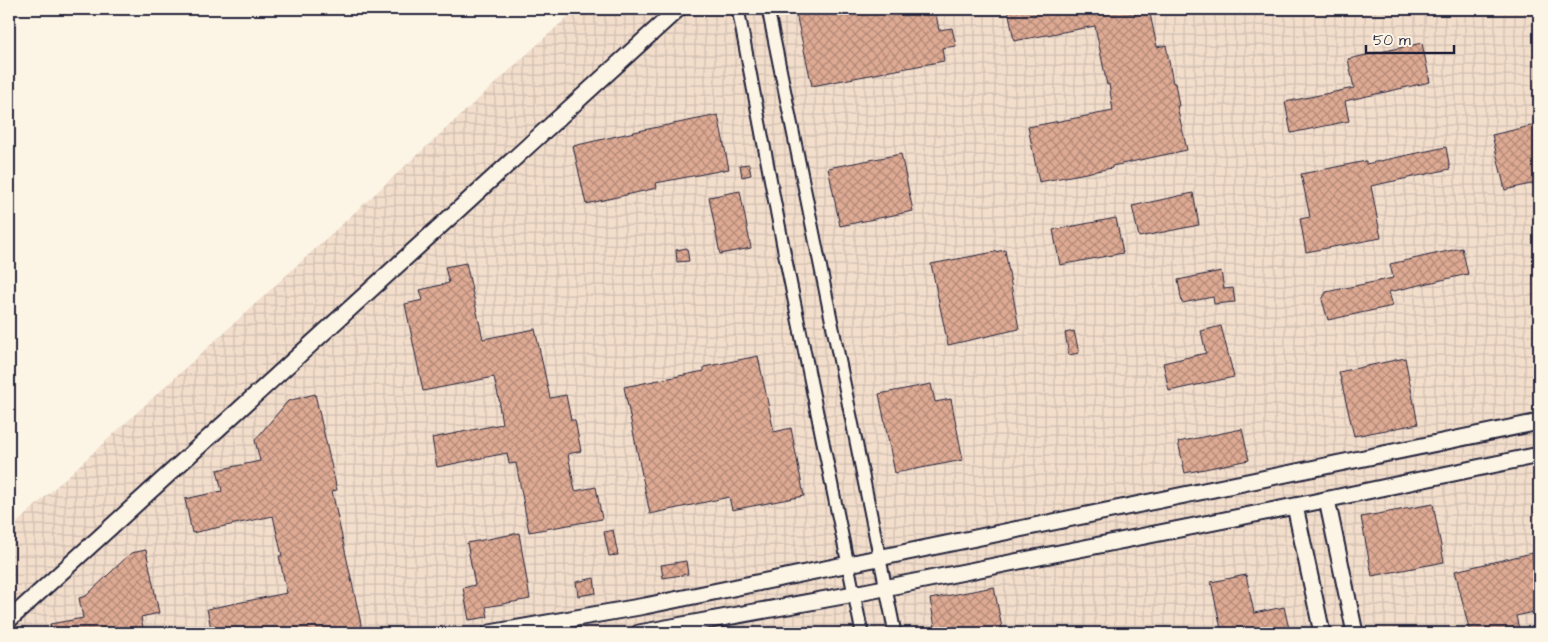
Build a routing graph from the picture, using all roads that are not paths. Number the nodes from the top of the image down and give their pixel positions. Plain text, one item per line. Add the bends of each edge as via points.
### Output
1 (678, 9) edge
2 (738, 9) edge
3 (768, 9) edge
4 (1539, 422) edge
5 (1539, 455) edge
6 (1327, 500) junction
7 (1296, 506) junction
8 (880, 557) junction
9 (848, 564) junction
10 (886, 587) junction
11 (854, 594) junction
12 (9, 620) edge
13 (490, 633) edge
14 (640, 633) edge
15 (862, 633) edge
16 (895, 633) edge
17 (1322, 633) edge
18 (1355, 633) edge

1 - 12 street
2 - 9 street
3 - 8 street
4 - 8 street
5 - 6 street
6 - 7 street
6 - 18 street
7 - 10 street
7 - 17 street
8 - 9 street
8 - 10 street
9 - 11 street
9 - 13 street via 645,606
10 - 11 street
10 - 16 street
11 - 14 street
11 - 15 street

